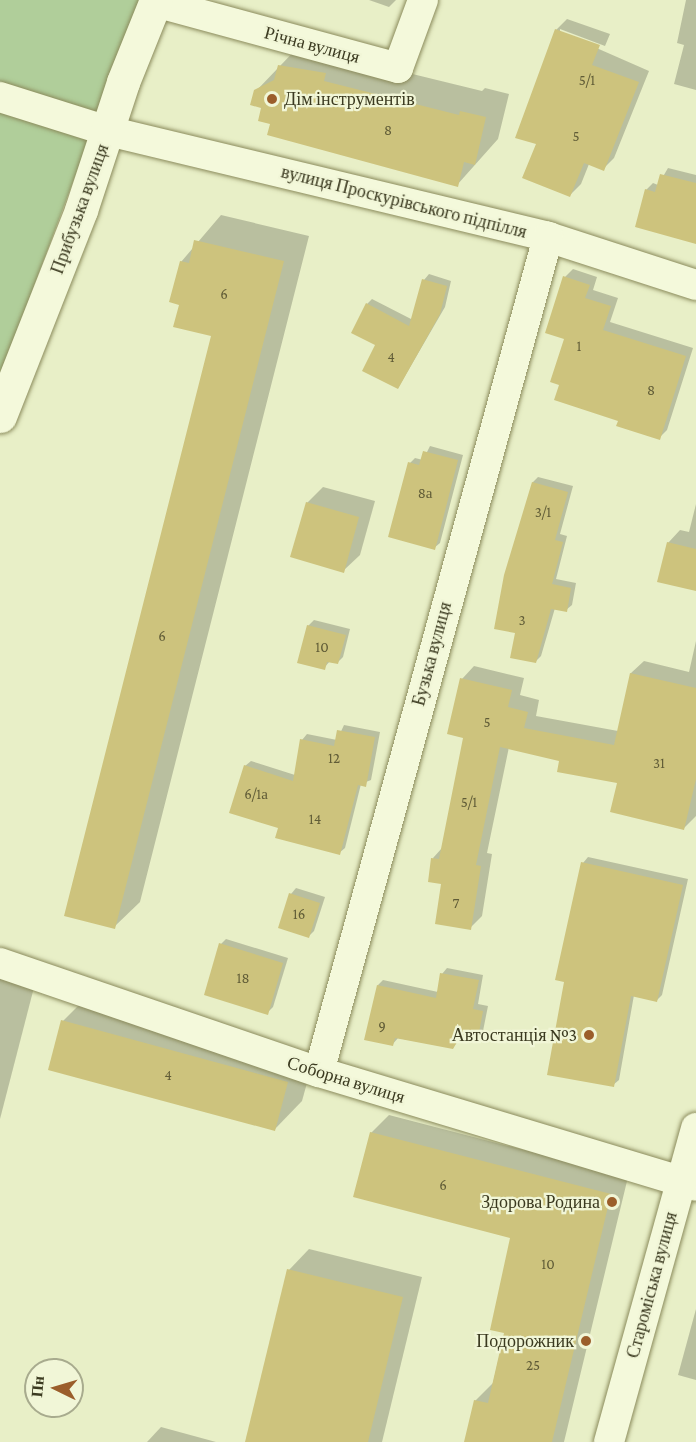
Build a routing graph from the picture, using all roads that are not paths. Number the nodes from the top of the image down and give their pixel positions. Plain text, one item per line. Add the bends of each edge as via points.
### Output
1 (423, 0) edge
2 (156, 1) edge
3 (0, 97) edge
4 (108, 131) junction
5 (548, 237) junction
6 (696, 285) edge
7 (0, 416) edge
8 (0, 963) edge
9 (319, 1072) junction
10 (696, 1128) edge
11 (689, 1184) edge
12 (609, 1442) edge

1 - 2 street, Річна вулиця via 398,68
2 - 4 street, Прибузька вулиця
3 - 4 street, вулиця Проскурівського підпілля
4 - 5 street, вулиця Проскурівського підпілля
4 - 7 street, Прибузька вулиця
5 - 6 street, вулиця Проскурівського підпілля
5 - 9 street, Бузька вулиця
8 - 9 street, Соборна вулиця
9 - 11 street, Соборна вулиця
10 - 11 street, Староміська вулиця
11 - 12 street, Староміська вулиця

